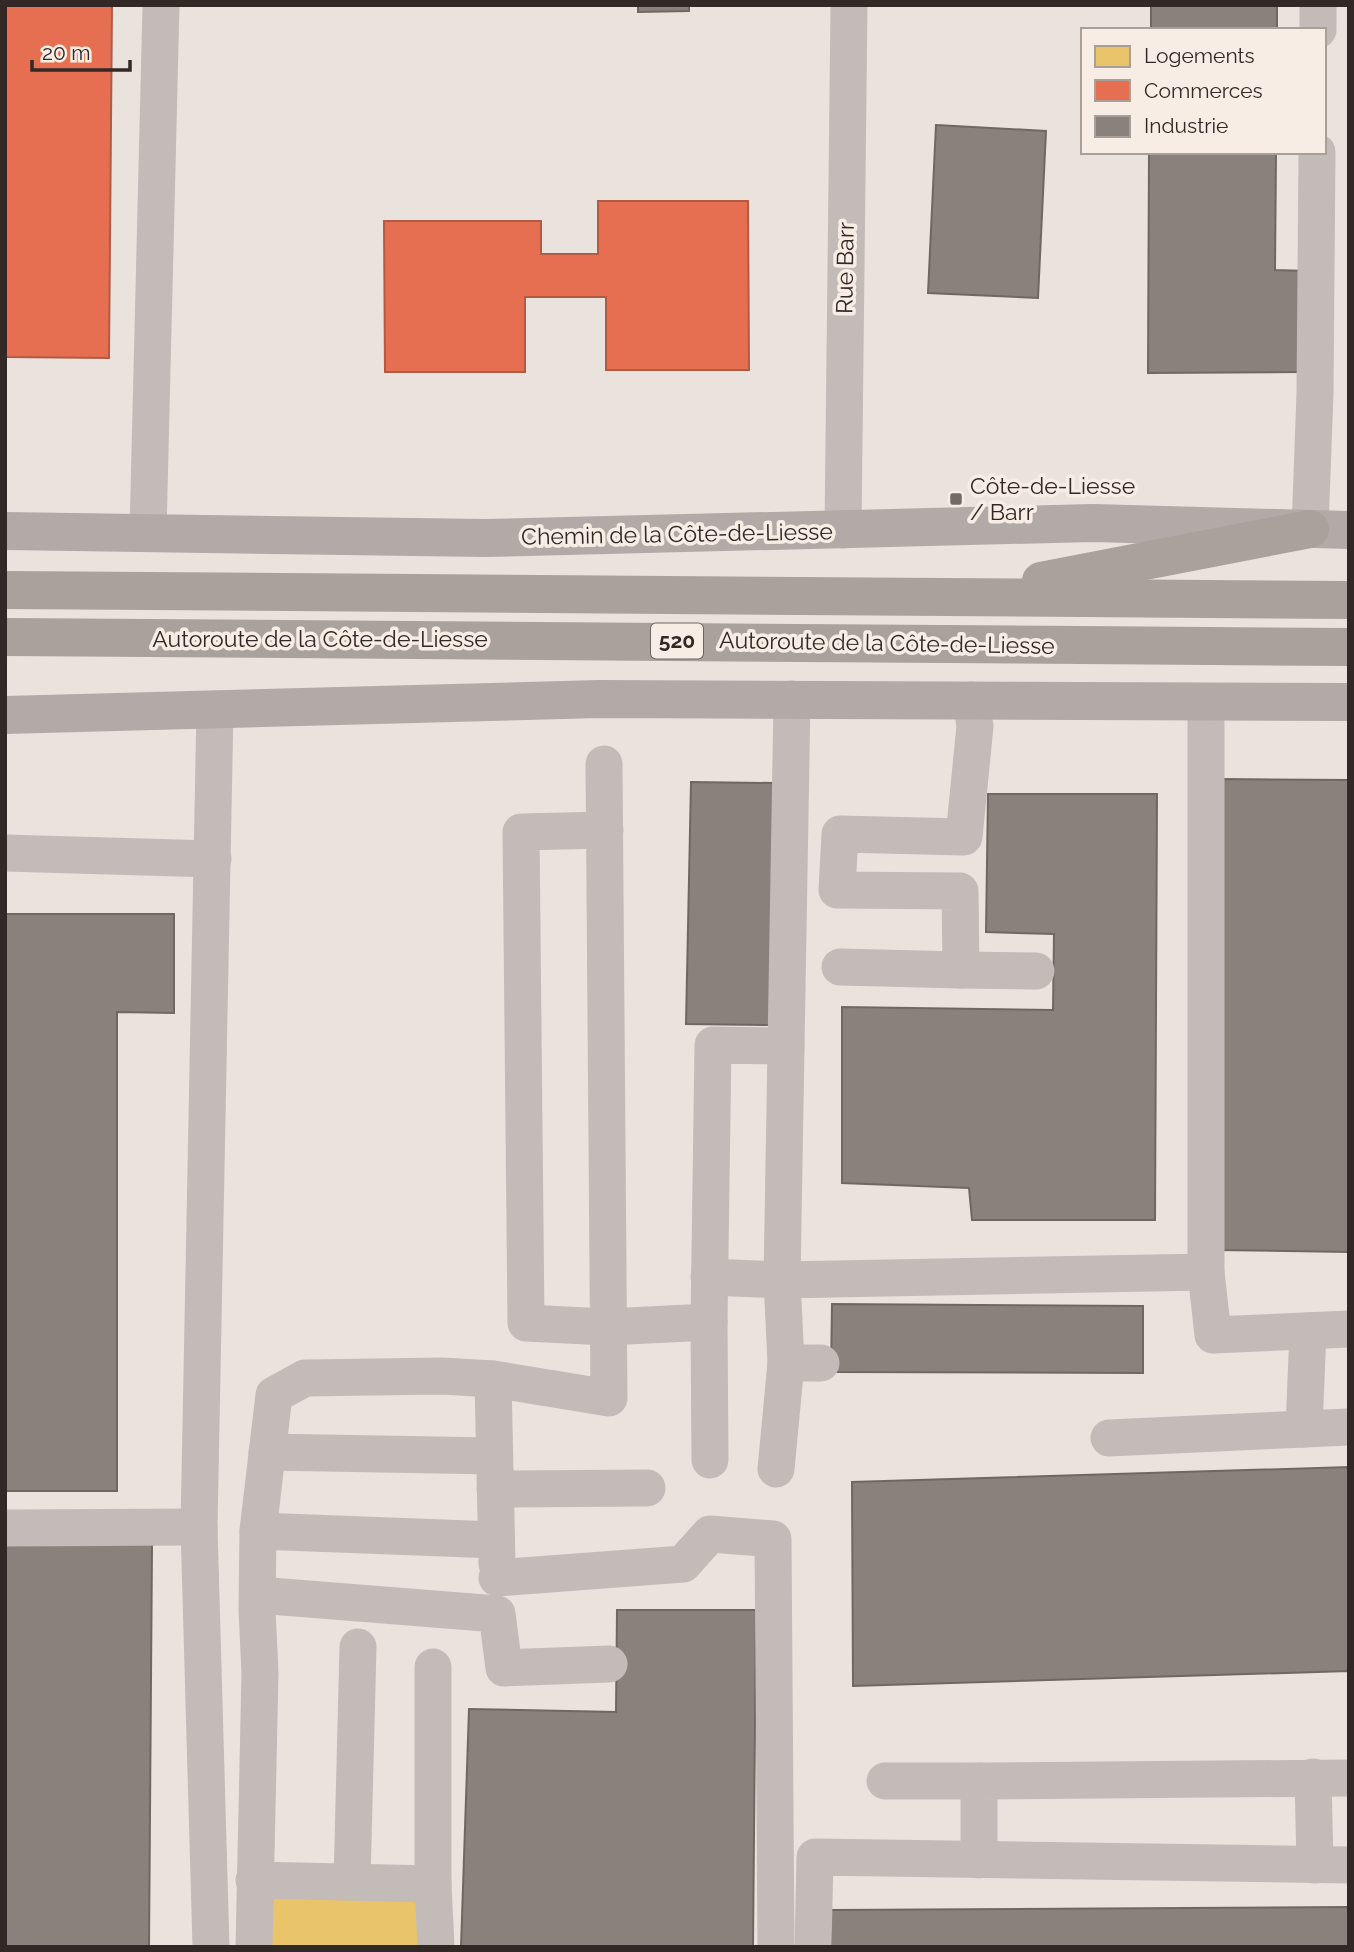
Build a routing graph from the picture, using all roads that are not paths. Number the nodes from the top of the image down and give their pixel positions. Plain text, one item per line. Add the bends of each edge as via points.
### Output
1 (162, 5) edge
2 (849, 5) edge
3 (1318, 5) edge
4 (1318, 28) edge
5 (1317, 154) edge
6 (1310, 529) junction
7 (843, 530) junction
8 (1349, 530) edge
9 (5, 531) edge
10 (148, 533) junction
11 (5, 590) edge
12 (958, 597) junction
13 (1349, 600) edge
14 (5, 637) edge
15 (1349, 647) edge
16 (792, 699) junction
17 (971, 700) junction
18 (1206, 702) junction
19 (1349, 702) edge
20 (215, 709) junction
21 (5, 715) edge
22 (604, 764) dead end
23 (605, 830) junction
24 (964, 837) junction
25 (5, 853) edge
26 (213, 859) junction
27 (960, 891) junction
28 (840, 967) dead end
29 (961, 970) junction
30 (1037, 971) dead end
31 (786, 1046) junction
32 (1206, 1272) junction
33 (709, 1277) junction
34 (782, 1280) junction
35 (709, 1322) junction
36 (607, 1326) junction
37 (1349, 1329) edge
38 (1308, 1331) junction
39 (786, 1363) junction
40 (821, 1363) dead end
41 (493, 1379) junction
42 (1349, 1427) edge
43 (1304, 1429) junction
44 (1109, 1438) dead end
45 (267, 1452) junction
46 (709, 1460) dead end
47 (776, 1469) dead end
48 (495, 1472) junction
49 (647, 1488) dead end
50 (199, 1527) junction
51 (5, 1528) edge
52 (258, 1531) junction
53 (496, 1539) junction
54 (258, 1595) junction
55 (497, 1596) junction
56 (358, 1647) dead end
57 (609, 1664) dead end
58 (433, 1667) dead end
59 (1313, 1777) junction
60 (1349, 1778) edge
61 (885, 1781) dead end
62 (979, 1781) junction
63 (979, 1860) junction
64 (1332, 1865) edge
65 (254, 1880) junction
66 (352, 1882) junction
67 (433, 1884) junction
68 (211, 1947) edge
69 (254, 1947) edge
70 (436, 1947) edge
71 (776, 1947) edge
72 (813, 1947) edge

1 - 10 street
2 - 7 street, Rue Barr
3 - 4 street
5 - 6 street
6 - 7 main road, Chemin de la Côte-de-Liesse via 1093,523
6 - 8 main road, Chemin de la Côte-de-Liesse
6 - 12 highway
7 - 10 main road, Chemin de la Côte-de-Liesse via 485,538
9 - 10 main road, Chemin de la Côte-de-Liesse
11 - 12 highway, Autoroute de la Côte-de-Liesse / 520
12 - 13 highway, Autoroute de la Côte-de-Liesse / 520
14 - 15 highway, Autoroute de la Côte-de-Liesse / 520
16 - 17 main road
16 - 20 main road
16 - 31 street
17 - 18 main road
17 - 24 street via 975,726
18 - 19 main road
18 - 32 street
20 - 21 main road
20 - 26 street
22 - 23 street
23 - 36 street
23 - 36 street via 521,832 527,1323
24 - 27 street
24 - 27 street via 840,834 838,890
25 - 26 street
26 - 50 street
27 - 29 street
28 - 29 street
29 - 30 street
31 - 33 street via 713,1045
31 - 34 street
32 - 34 street
32 - 38 street via 1213,1335
33 - 34 street
33 - 35 street
34 - 39 street
35 - 36 street
35 - 46 street
36 - 41 street via 609,1398
37 - 38 street
38 - 43 street
39 - 40 street
39 - 47 street
41 - 45 street via 305,1378 274,1395
41 - 48 street
42 - 43 street
43 - 44 street
45 - 48 street
45 - 52 street
48 - 49 street
48 - 53 street
50 - 51 street
50 - 68 street
52 - 53 street
52 - 54 street
53 - 55 street
54 - 55 street
54 - 65 street
55 - 57 street via 504,1668
55 - 71 street via 683,1564 710,1534 773,1539
56 - 66 street
58 - 67 street
59 - 60 street
59 - 62 street
59 - 64 street
61 - 62 street
62 - 63 street
63 - 64 street
63 - 72 street via 815,1857
65 - 66 street
65 - 69 street
66 - 67 street
67 - 70 street

